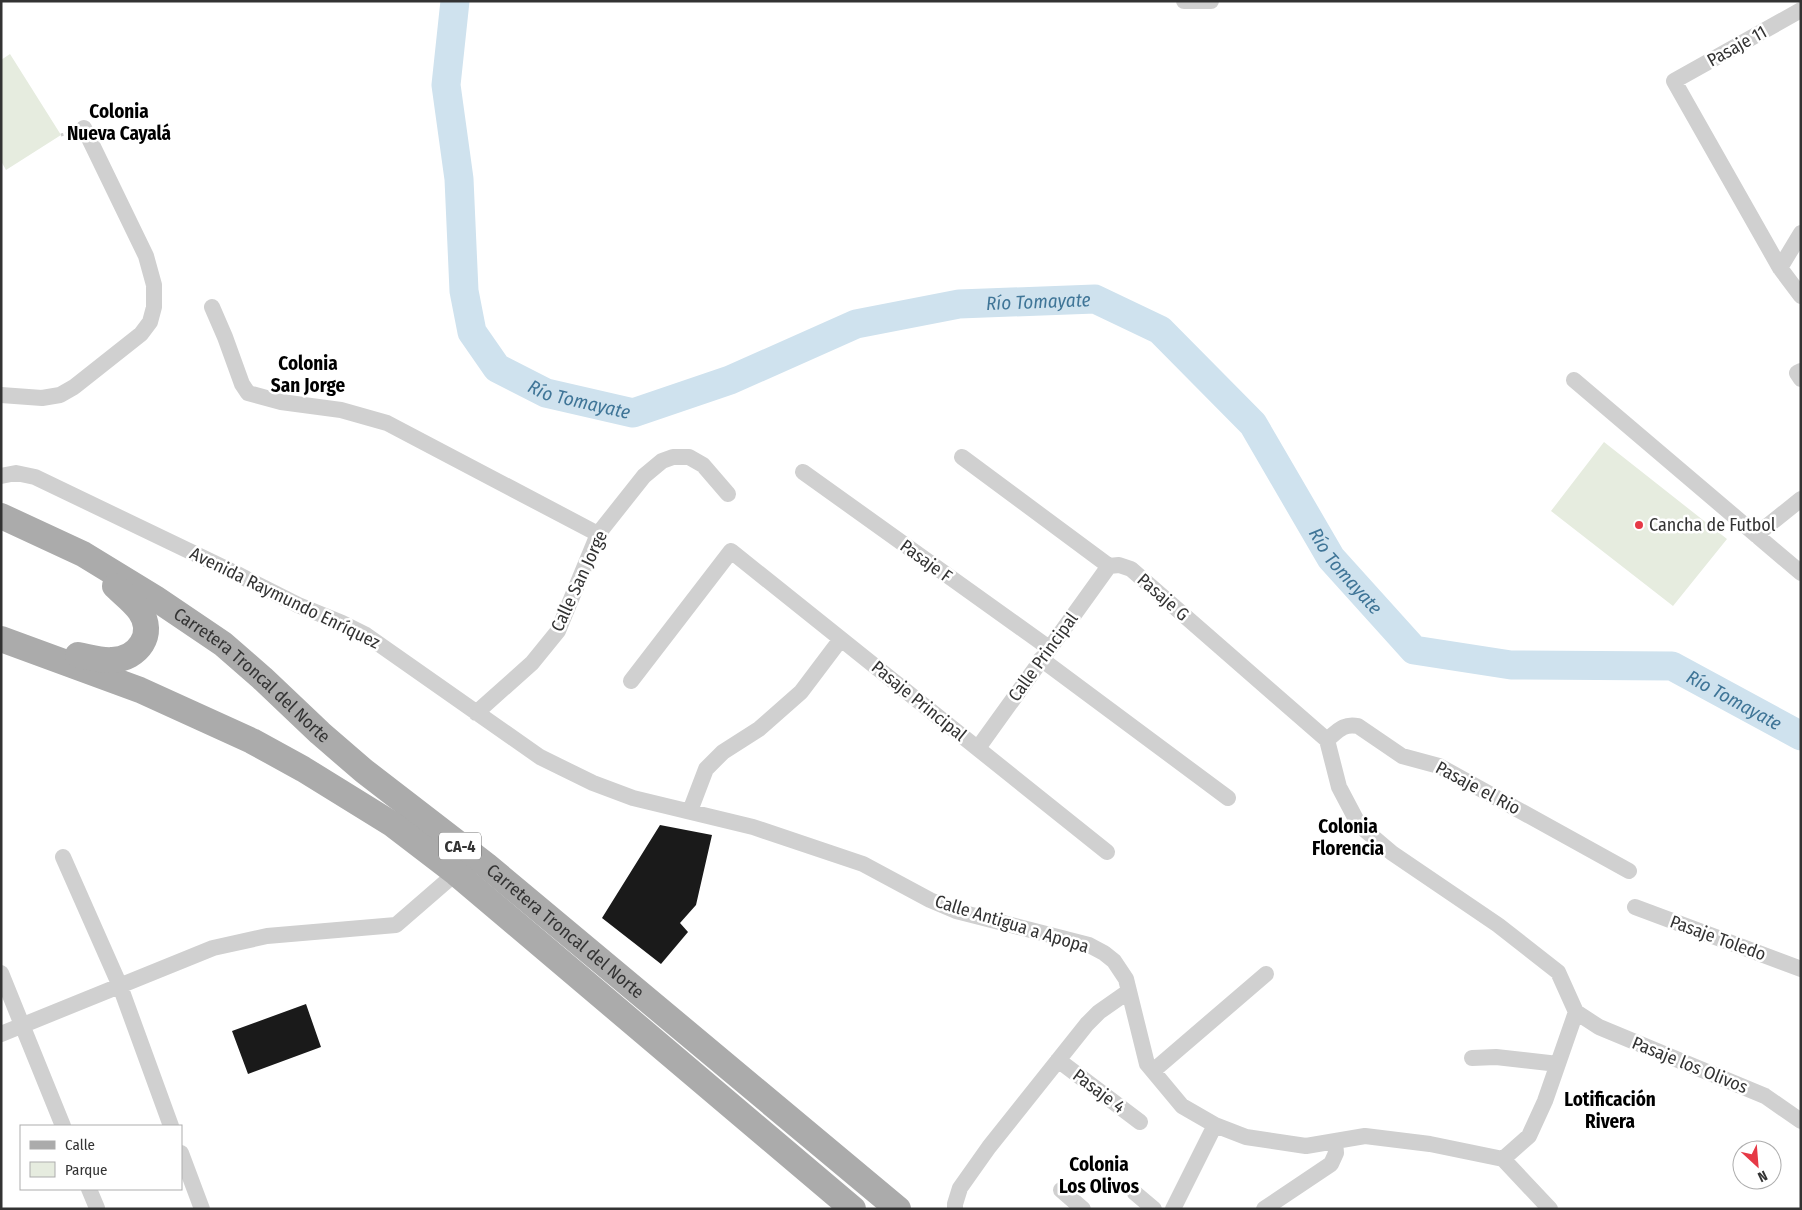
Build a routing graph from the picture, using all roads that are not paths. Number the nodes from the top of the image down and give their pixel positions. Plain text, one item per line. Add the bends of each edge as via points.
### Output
1 (1184, 1) edge
2 (1211, 1) edge
3 (1801, 10) edge
4 (84, 128) dead end
5 (1801, 233) edge
6 (1780, 268) junction
7 (1801, 296) edge
8 (212, 306) dead end
9 (1574, 380) dead end
10 (1, 395) edge
11 (962, 457) dead end
12 (803, 472) dead end
13 (1, 476) edge
14 (728, 494) dead end
15 (1801, 499) edge
16 (1, 516) edge
17 (598, 534) junction
18 (1756, 535) junction
19 (82, 554) junction
20 (1109, 566) junction
21 (1801, 573) edge
22 (841, 639) junction
23 (5, 640) edge
24 (1045, 654) junction
25 (631, 681) dead end
26 (476, 713) junction
27 (1327, 740) junction
28 (978, 748) junction
29 (1228, 798) dead end
30 (690, 811) junction
31 (1107, 852) dead end
32 (63, 857) dead end
33 (1629, 871) dead end
34 (456, 873) junction
35 (1635, 907) dead end
36 (1801, 968) edge
37 (1, 973) edge
38 (1266, 974) dead end
39 (120, 986) junction
40 (1129, 991) junction
41 (1576, 1012) junction
42 (23, 1026) junction
43 (1, 1034) edge
44 (1472, 1058) dead end
45 (1058, 1060) junction
46 (1558, 1064) junction
47 (1153, 1071) junction
48 (1801, 1121) edge
49 (1140, 1122) dead end
50 (63, 1125) edge
51 (171, 1125) edge
52 (1215, 1125) junction
53 (1335, 1141) junction
54 (182, 1156) edge
55 (1502, 1159) junction
56 (89, 1190) edge
57 (1061, 1190) dead end
58 (1135, 1193) dead end
59 (1545, 1207) edge
60 (97, 1208) edge
61 (202, 1209) edge
62 (853, 1209) edge
63 (898, 1209) edge
64 (955, 1209) edge
65 (1083, 1209) edge
66 (1154, 1209) edge
67 (1173, 1209) edge
68 (1264, 1209) edge

1 - 2 street
3 - 6 street, Pasaje 11 via 1674,81
4 - 10 street via 146,256 154,286 150,322 141,334 74,387 60,394 42,398
5 - 6 street
6 - 7 street
8 - 17 street via 248,392 281,402 340,410 387,423
9 - 18 street
11 - 20 street, Pasaje G
12 - 24 street, Pasaje F
13 - 26 street, Avenida Raymundo Enríquez via 16,473 35,477 298,605 342,623 366,635
14 - 17 street, Calle San Jorge via 703,465 689,457 673,457 662,461 644,476
15 - 18 street
16 - 19 main road, Carretera Troncal del Norte / CA-4
17 - 26 street, Calle San Jorge via 558,631 532,662
18 - 21 street
19 - 23 main road via 140,610 146,634 139,650 111,661
19 - 63 main road, Carretera Troncal del Norte / CA-4 via 223,644 364,771 486,865
20 - 24 street, Calle Principal
20 - 27 street, Pasaje G via 1132,569
22 - 25 street, Pasaje Principal via 731,551
22 - 28 street, Pasaje Principal
22 - 30 street via 801,692 760,729 722,752 706,769
23 - 34 main road, Carretera Troncal del Norte / CA-4 via 140,690 252,741 392,824
24 - 28 street, Calle Principal
24 - 29 street, Pasaje F
26 - 30 street, Avenida Raymundo Enríquez via 540,757 593,783 633,798
27 - 33 street, Pasaje el Rio via 1342,727 1349,724 1358,726 1402,756 1439,766
27 - 41 street via 1339,787 1359,825 1392,853 1558,972
28 - 31 street, Pasaje Principal
30 - 40 street, Calle Antigua a Apopa via 754,827 863,864 956,911 1089,945 1114,960 1126,979
32 - 39 street
34 - 39 street via 396,925 267,936 213,948
34 - 62 main road, Carretera Troncal del Norte / CA-4
35 - 36 street, Pasaje Toledo
37 - 42 street
38 - 47 street
39 - 42 street
39 - 51 street
40 - 45 street via 1099,1012
40 - 47 street, Calle Antigua a Apopa via 1147,1064
41 - 46 street
41 - 48 street, Pasaje los Olivos via 1599,1027 1765,1096
42 - 43 street
42 - 50 street
44 - 46 street via 1496,1057
45 - 49 street, Pasaje 4
45 - 64 street via 960,1188
46 - 55 street via 1529,1136
47 - 52 street, Calle Antigua a Apopa via 1182,1106
52 - 53 street, Calle Antigua a Apopa via 1246,1137 1306,1146
52 - 67 street
53 - 55 street, Calle Antigua a Apopa via 1365,1136 1430,1144
53 - 68 street via 1336,1153 1331,1164
54 - 61 street
55 - 59 street
56 - 60 street
57 - 65 street
58 - 66 street

